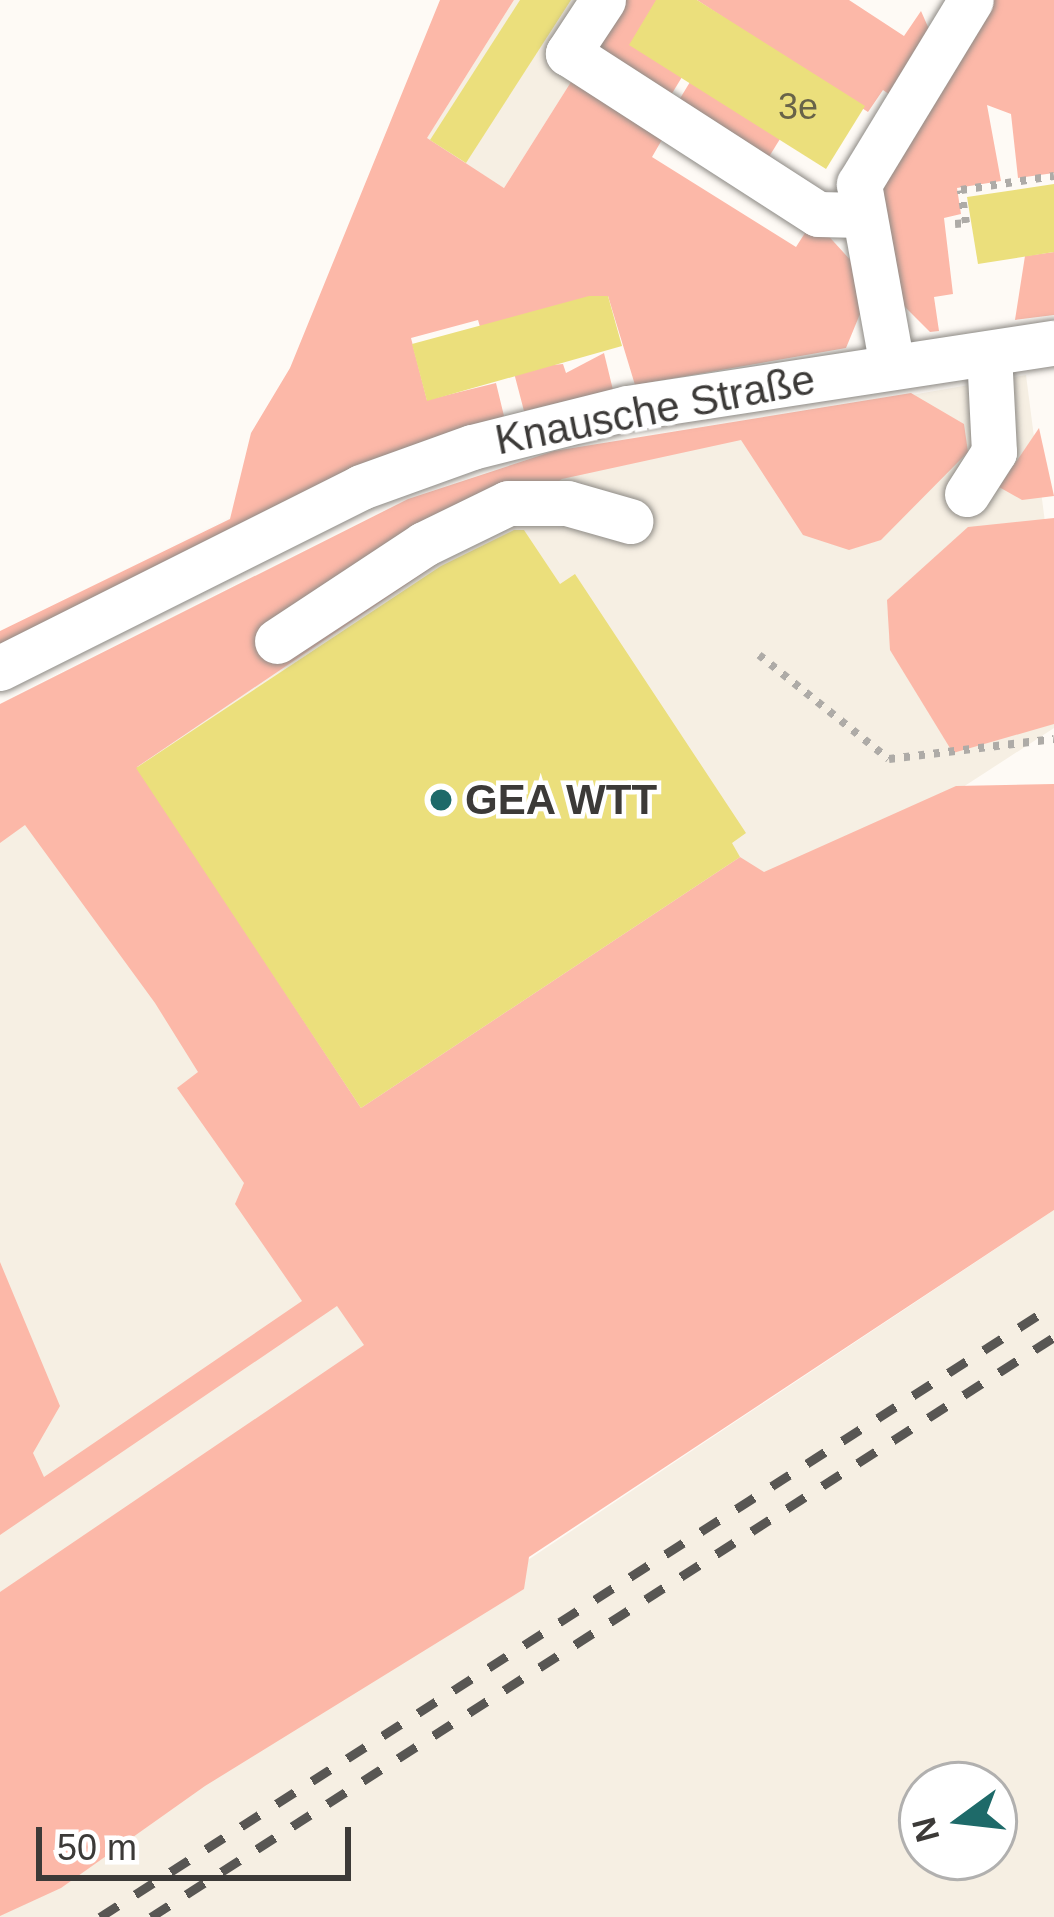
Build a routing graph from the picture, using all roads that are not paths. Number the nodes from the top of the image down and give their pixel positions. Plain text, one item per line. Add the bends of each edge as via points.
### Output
1 (602, 0) edge
2 (953, 6) edge
3 (862, 215) junction
4 (1054, 344) edge
5 (988, 352) junction
6 (892, 366) junction
7 (967, 494) dead end
8 (630, 521) dead end
9 (278, 641) dead end
10 (0, 668) edge

1 - 3 street via 568,53 818,214
2 - 3 street via 867,165
3 - 6 street
4 - 5 street, Knausche Straße
5 - 6 street, Knausche Straße
5 - 7 street via 994,452
6 - 10 street, Knausche Straße via 627,408 433,460
8 - 9 street via 567,503 508,503 424,544

